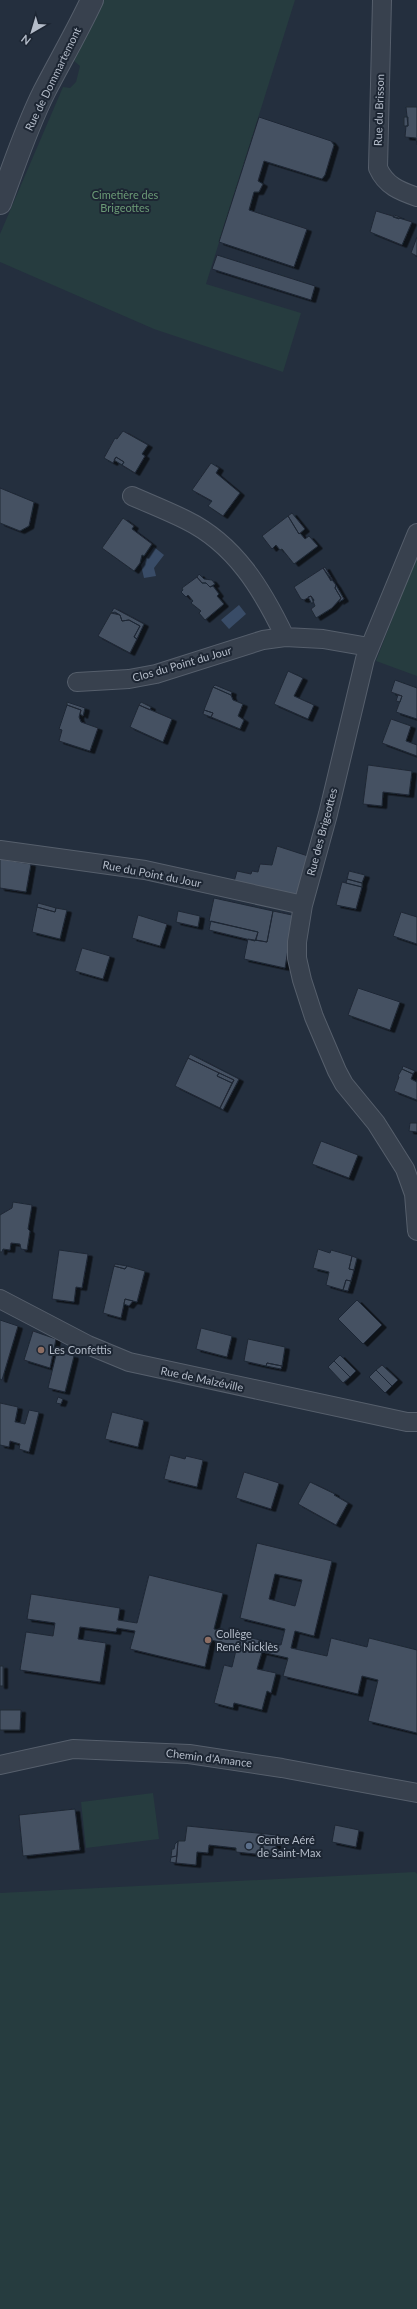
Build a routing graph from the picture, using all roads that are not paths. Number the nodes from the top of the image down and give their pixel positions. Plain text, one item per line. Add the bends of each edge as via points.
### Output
1 (92, 0) edge
2 (382, 0) edge
3 (4, 181) edge
4 (417, 198) edge
5 (0, 203) edge
6 (132, 496) dead end
7 (417, 533) edge
8 (285, 636) junction
9 (369, 647) junction
10 (77, 682) dead end
11 (0, 850) edge
12 (303, 906) junction
13 (417, 1231) edge
14 (0, 1298) edge
15 (417, 1422) edge
16 (0, 1765) edge
17 (417, 1793) edge

1 - 3 street, Rue de Dommartemont via 71,45 44,92
2 - 4 street, Rue du Brisson via 378,168 391,186
3 - 5 street, Rue de Dommartemont
6 - 8 street via 186,520 233,554 268,601
7 - 9 street, Rue des Brigeottes
8 - 9 street, Clos du Point du Jour
8 - 10 street, Clos du Point du Jour via 263,640 156,674 130,679
9 - 12 street, Rue des Brigeottes
11 - 12 street, Rue du Point du Jour via 145,870
12 - 13 street, Rue des Brigeottes via 297,958 312,1010 344,1084 376,1123 405,1169 411,1182
14 - 15 street, Rue de Malzéville via 88,1345 144,1366 407,1422
16 - 17 street, Chemin d'Amance via 73,1749 189,1754

